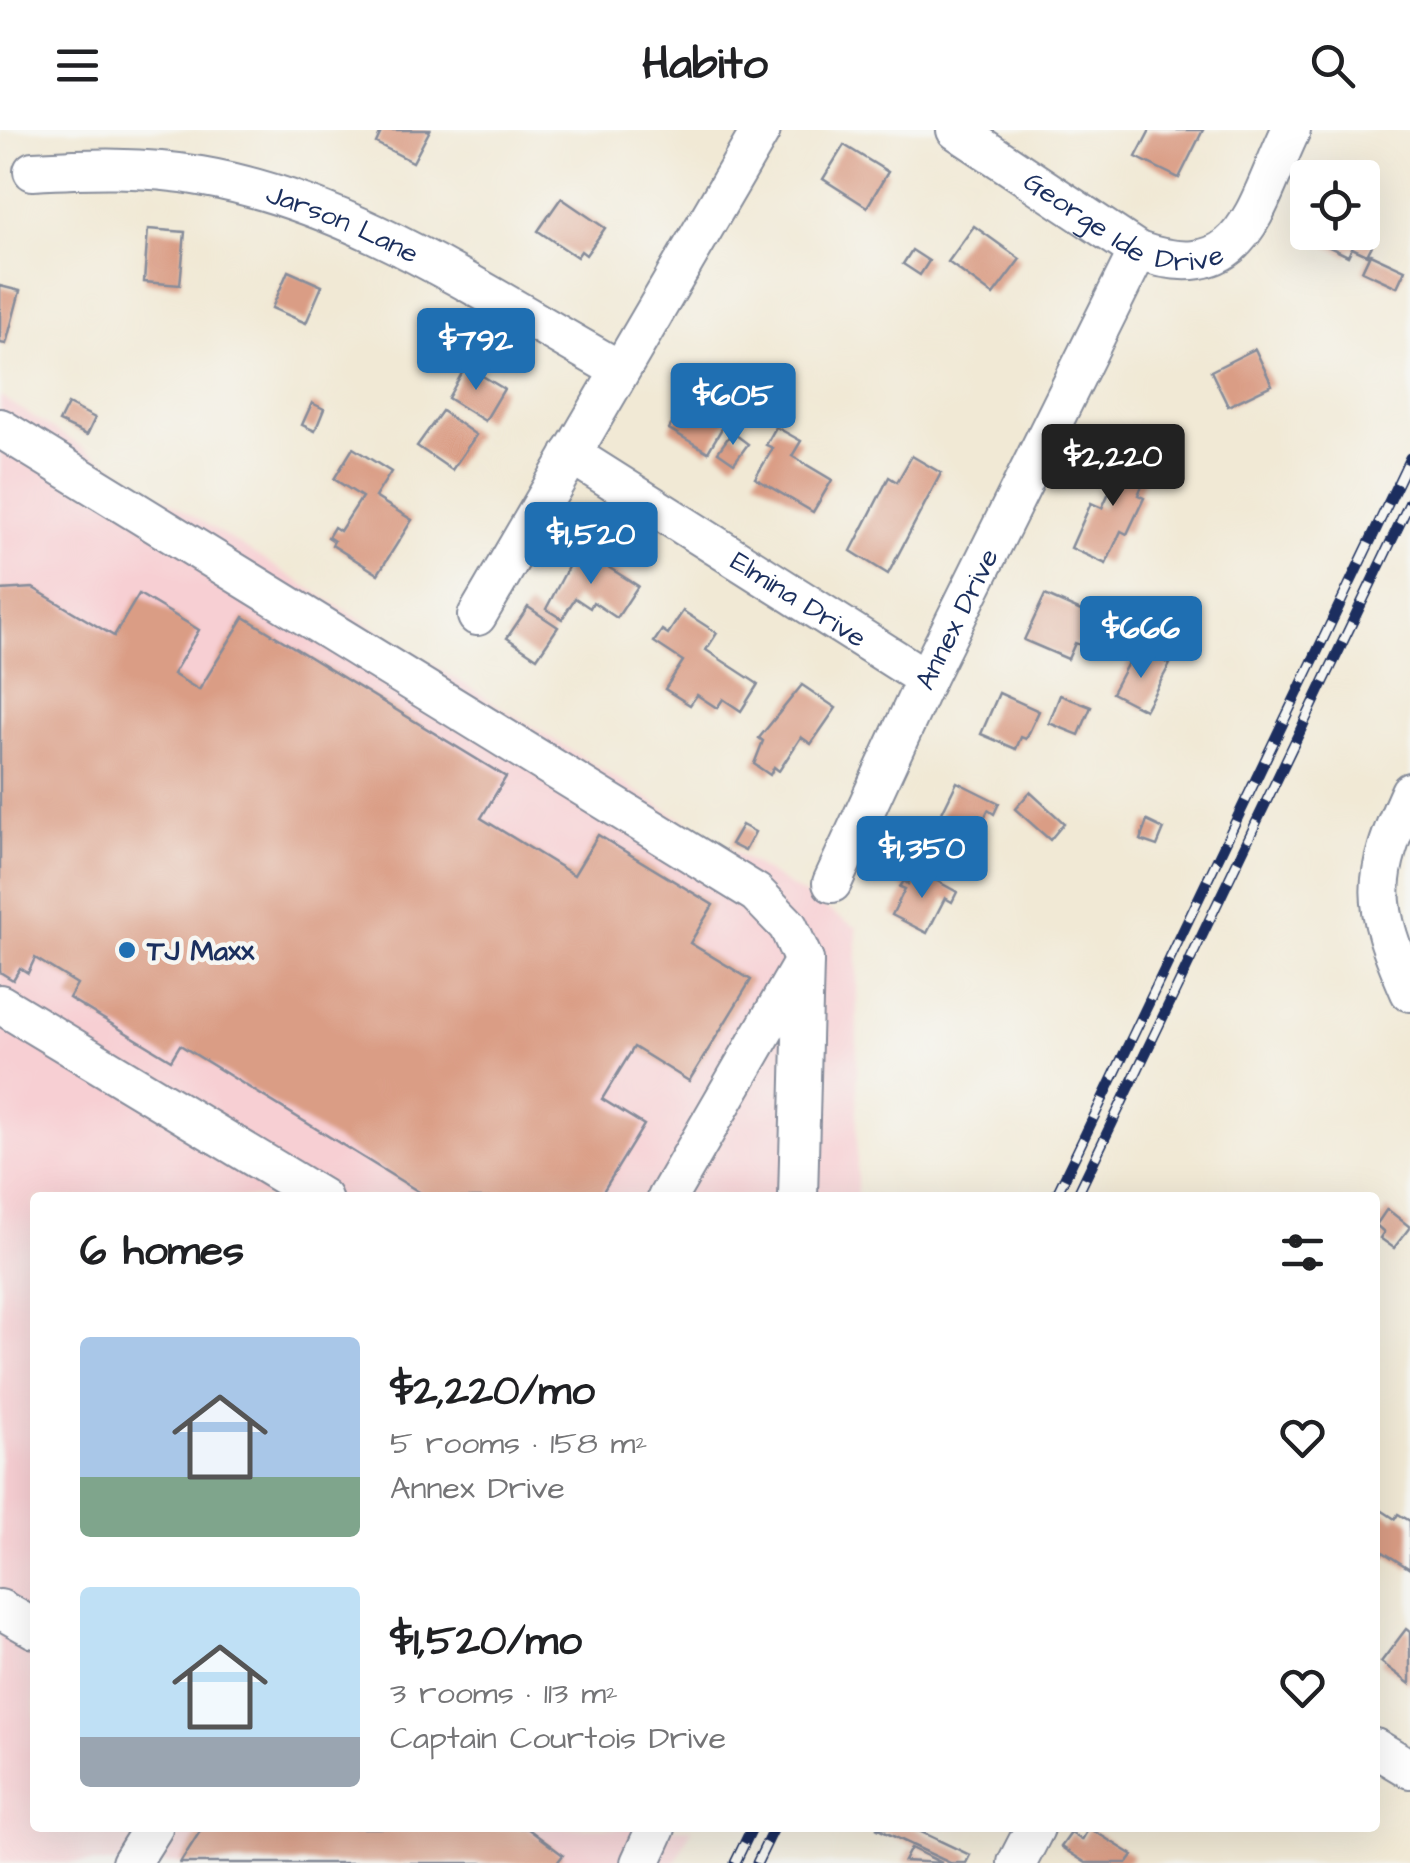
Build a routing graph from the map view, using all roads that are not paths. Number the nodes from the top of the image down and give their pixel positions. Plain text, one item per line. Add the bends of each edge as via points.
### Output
1 (760, 130) edge
2 (956, 130) edge
3 (1292, 130) edge
4 (33, 171) dead end
5 (1138, 251) junction
6 (620, 370) junction
7 (0, 428) edge
8 (571, 454) junction
9 (477, 616) dead end
10 (926, 679) junction
11 (1410, 792) edge
12 (832, 883) dead end
13 (804, 961) junction
14 (1410, 992) edge
15 (0, 1004) edge
16 (312, 1192) edge
17 (669, 1192) edge
18 (798, 1192) edge
19 (0, 1609) edge
20 (30, 1626) edge
21 (1380, 1751) edge
22 (1410, 1769) edge
23 (150, 1832) edge
24 (654, 1832) edge
25 (1033, 1832) edge
26 (131, 1863) edge
27 (640, 1863) edge
28 (1017, 1863) edge

1 - 6 street
2 - 5 street, George Ide Drive
3 - 5 street, George Ide Drive via 1236,244 1202,262
4 - 6 street, Jarson Lane via 118,166 202,176 334,215 452,273
5 - 10 street, Annex Drive
6 - 8 street
7 - 13 street via 756,893 788,926
8 - 9 street
8 - 10 street, Elmina Drive
10 - 12 street, Annex Drive
11 - 14 street via 1385,846 1378,904
13 - 17 street
13 - 18 street
15 - 16 street
19 - 20 street
21 - 22 street
23 - 26 street
24 - 27 street
25 - 28 street

